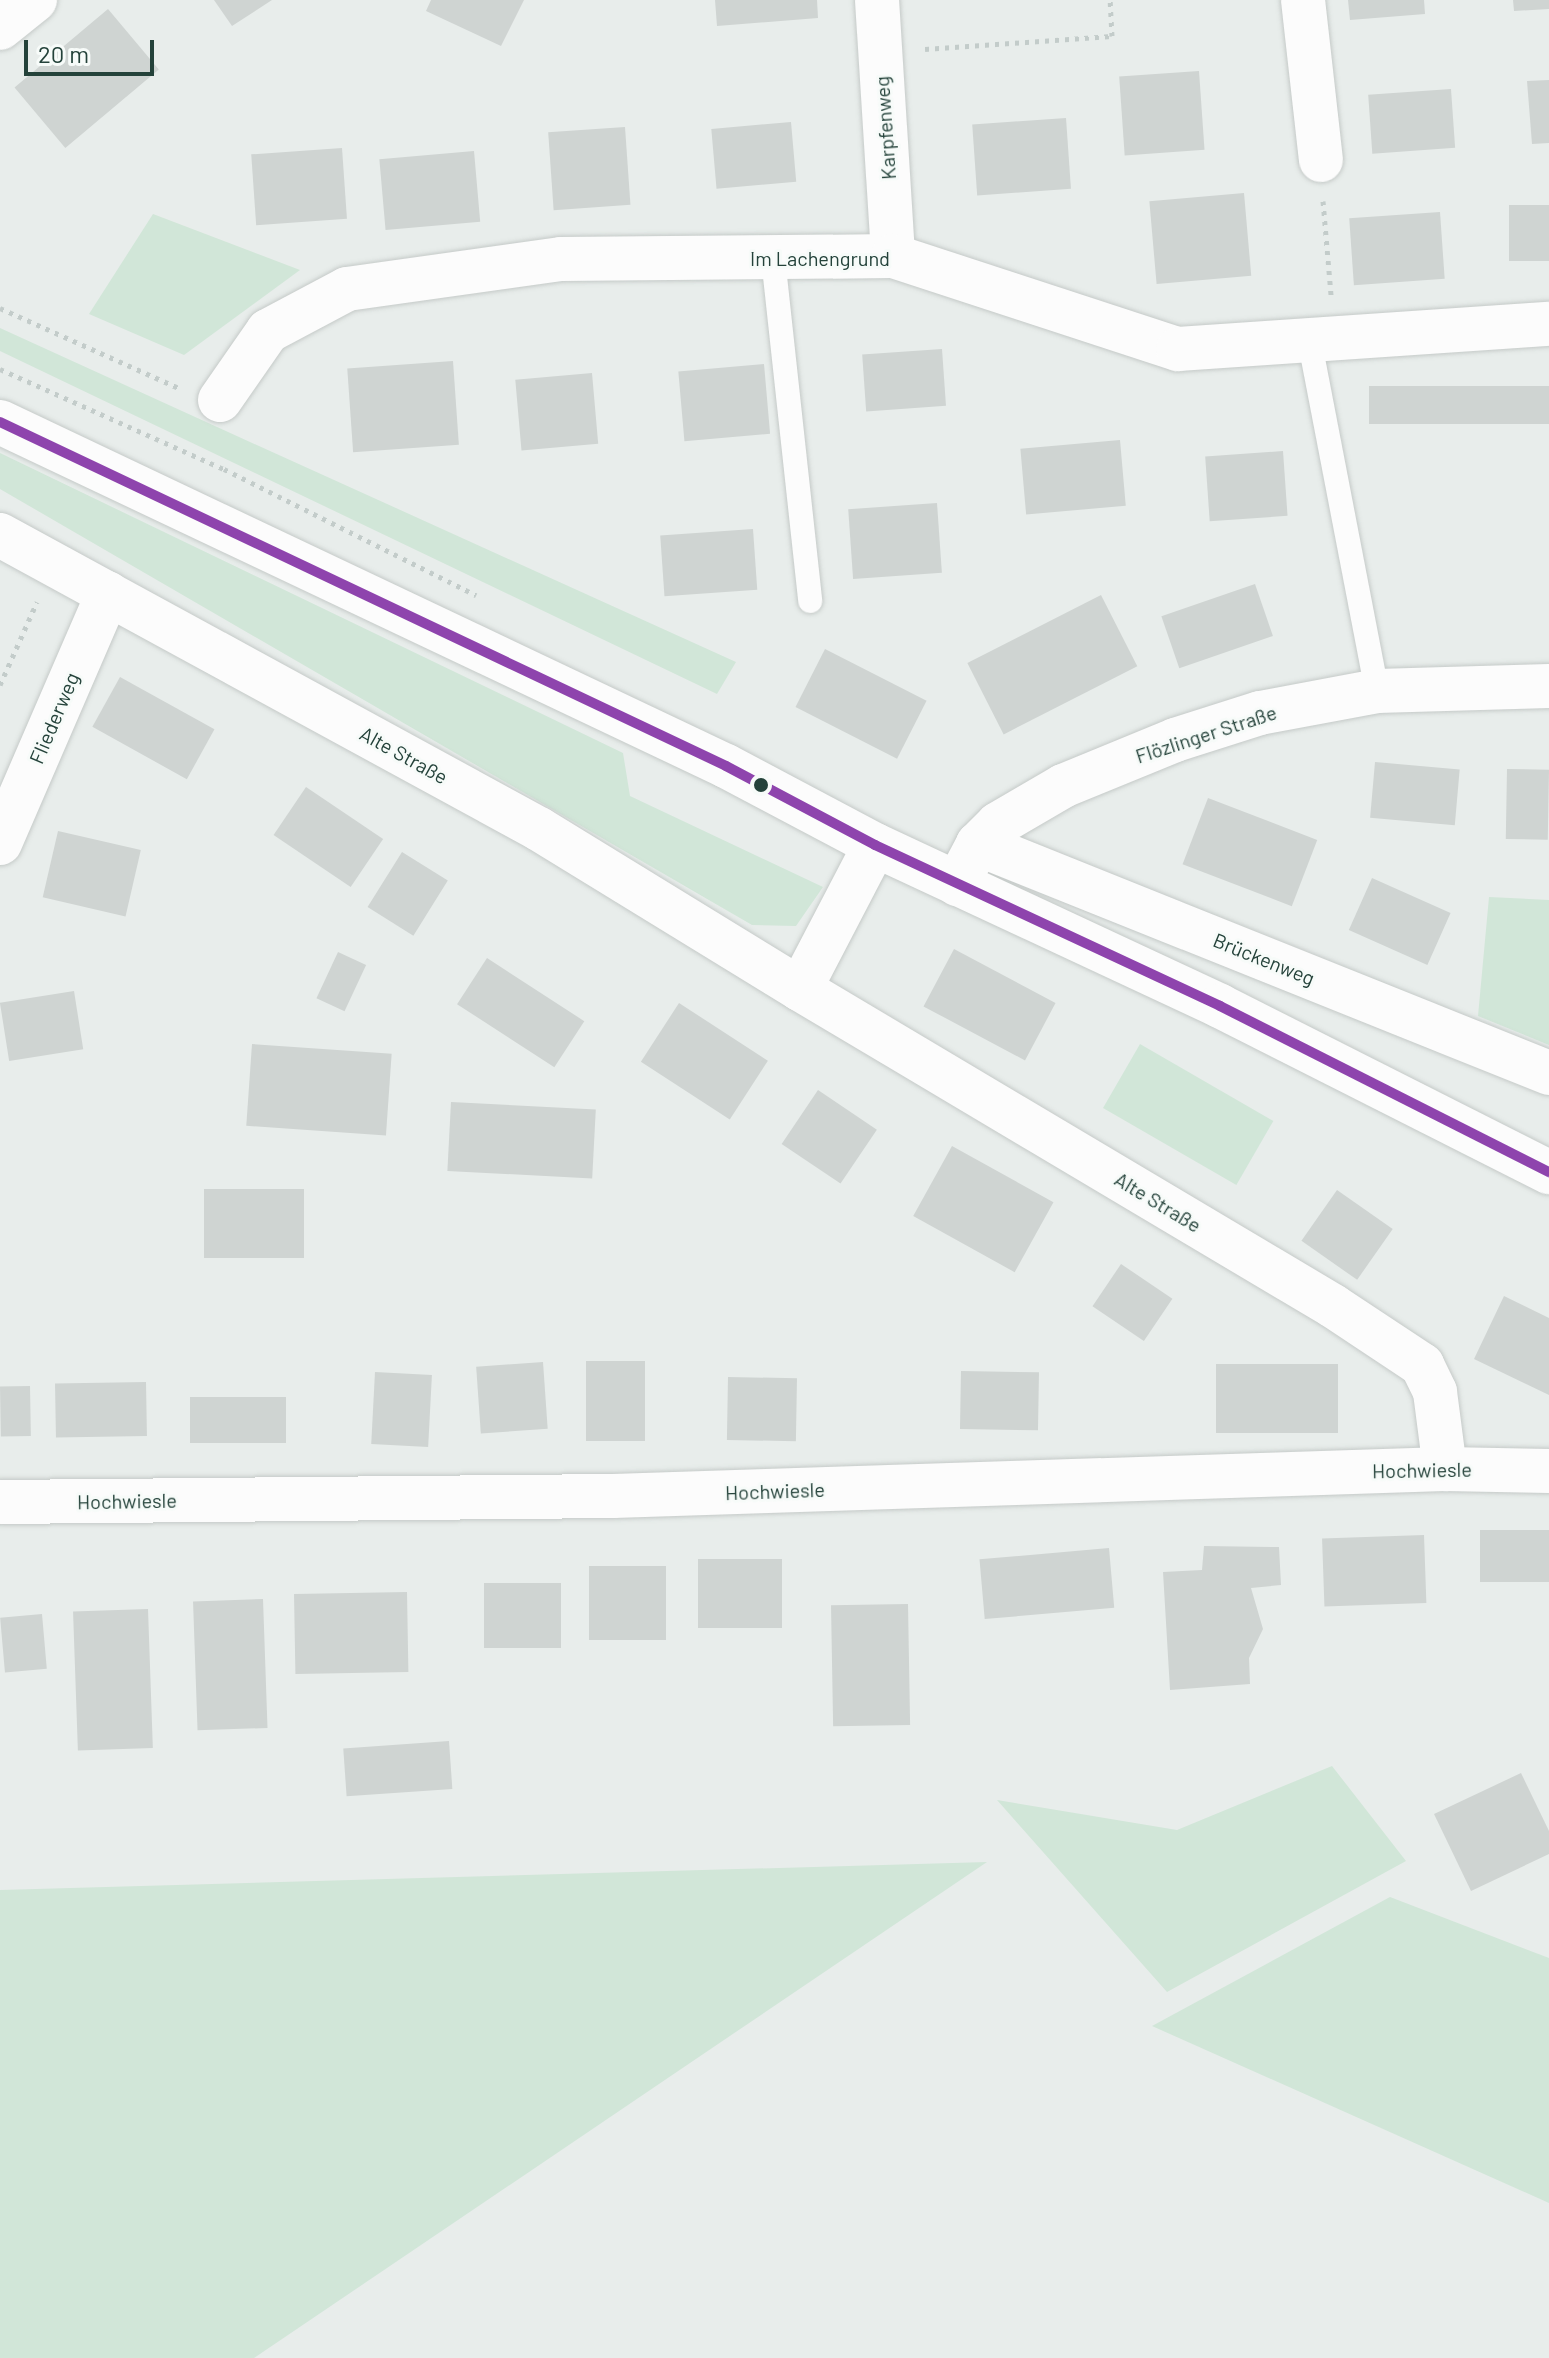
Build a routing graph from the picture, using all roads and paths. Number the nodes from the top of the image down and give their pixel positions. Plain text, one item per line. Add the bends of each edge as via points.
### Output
1 (35, 0) edge
2 (877, 0) edge
3 (1110, 0) edge
4 (1303, 0) edge
5 (0, 28) edge
6 (880, 52) junction
7 (1321, 160) joint
8 (893, 256) junction
9 (773, 258) junction
10 (0, 308) edge
11 (1549, 324) edge
12 (1322, 338) junction
13 (220, 400) joint
14 (0, 422) edge
15 (0, 535) edge
16 (54, 563) junction
17 (108, 593) junction
18 (810, 601) dead end
19 (0, 685) edge
20 (1549, 686) edge
21 (1377, 691) junction
22 (0, 843) edge
23 (978, 844) junction
24 (875, 845) junction
25 (957, 884) junction
26 (800, 989) junction
27 (1549, 1073) edge
28 (1549, 1172) edge
29 (1445, 1469) junction
30 (1549, 1471) edge
31 (0, 1502) edge

1 - 5 street
2 - 6 street, Karpfenweg
3 - 6 path via 1112,36
4 - 7 street
6 - 8 street, Karpfenweg
7 - 12 path
8 - 9 street, Im Lachengrund
8 - 12 street, Im Lachengrund via 1178,349
9 - 13 street, Im Lachengrund via 561,259 347,289 268,331
9 - 18 lane
10 - 13 path via 191,394
11 - 12 street, Im Lachengrund
12 - 21 lane
14 - 24 street via 726,766
15 - 16 street, Alte Straße
16 - 17 street, Alte Straße
16 - 19 path
17 - 22 street, Fliederweg
17 - 26 street, Alte Straße via 539,829
20 - 21 street, Flözlinger Straße
21 - 23 street, Flözlinger Straße via 1260,713 1175,740 1063,786 998,824
23 - 25 street, Flözlinger Straße
23 - 27 street, Brückenweg
24 - 25 street
24 - 26 street
25 - 28 street via 1220,1006
26 - 29 street, Alte Straße via 1333,1306 1422,1365 1435,1392
29 - 30 street, Hochwiesle
29 - 31 street, Hochwiesle via 613,1496

